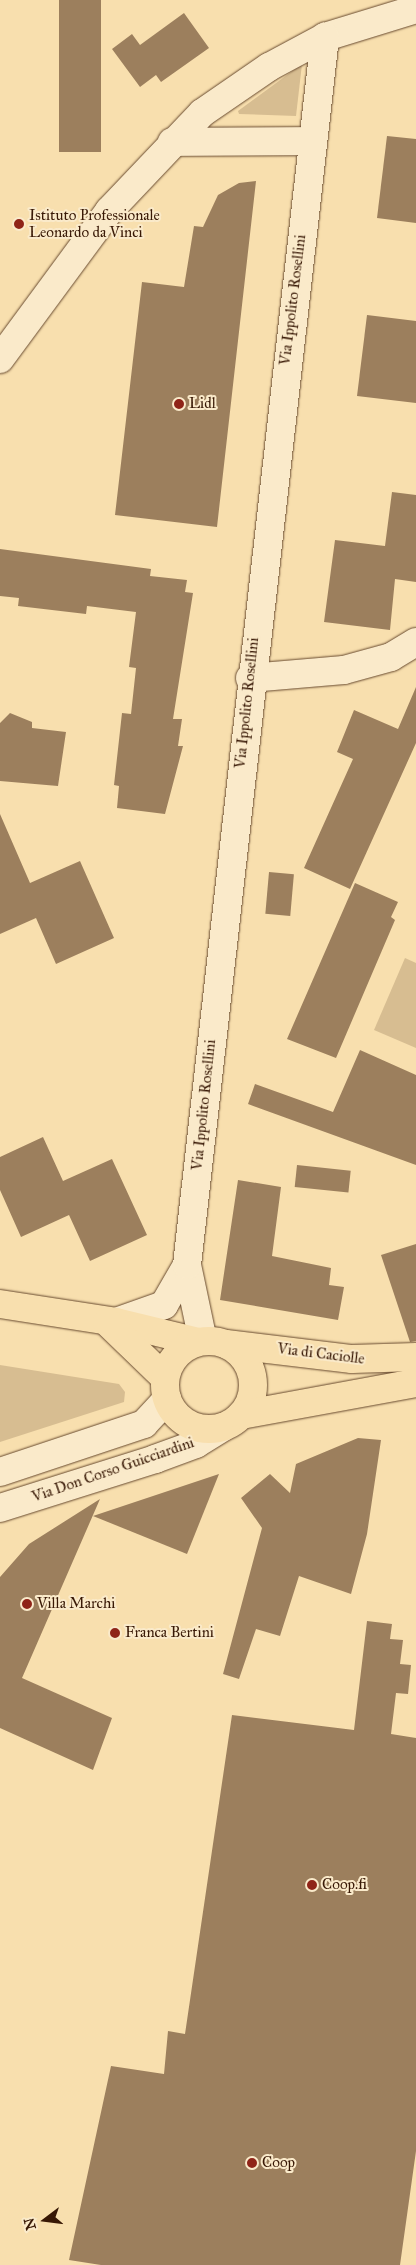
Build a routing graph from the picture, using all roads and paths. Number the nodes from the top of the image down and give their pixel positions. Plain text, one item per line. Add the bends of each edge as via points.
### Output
1 (416, 9) edge
2 (325, 37) junction
3 (311, 141) junction
4 (172, 142) junction
5 (0, 360) edge
6 (416, 642) edge
7 (250, 678) junction
8 (187, 1264) junction
9 (0, 1304) edge
10 (112, 1322) junction
11 (209, 1342) junction
12 (416, 1357) edge
13 (416, 1383) edge
14 (166, 1389) junction
15 (232, 1421) junction
16 (0, 1472) edge
17 (0, 1508) edge

1 - 2 street
2 - 3 street, Via Ippolito Rosellini
2 - 4 street via 237,87
3 - 4 street
3 - 7 street, Via Ippolito Rosellini
4 - 5 street via 109,211
6 - 7 street via 391,657 344,670
7 - 8 street, Via Ippolito Rosellini
8 - 10 street, Via Ippolito Rosellini via 164,1305
8 - 11 street, Via Ippolito Rosellini
9 - 10 main road, Via di Caciolle
10 - 11 main road, Via di Caciolle
10 - 14 main road
11 - 12 main road, Via di Caciolle via 352,1359
11 - 14 main road via 180,1352
11 - 15 main road via 240,1355 251,1373 251,1395
13 - 15 main road, Via Don Corso Guicciardini
14 - 15 main road via 174,1411 196,1427
14 - 16 street via 144,1424
15 - 17 street, Via Don Corso Guicciardini via 196,1444

